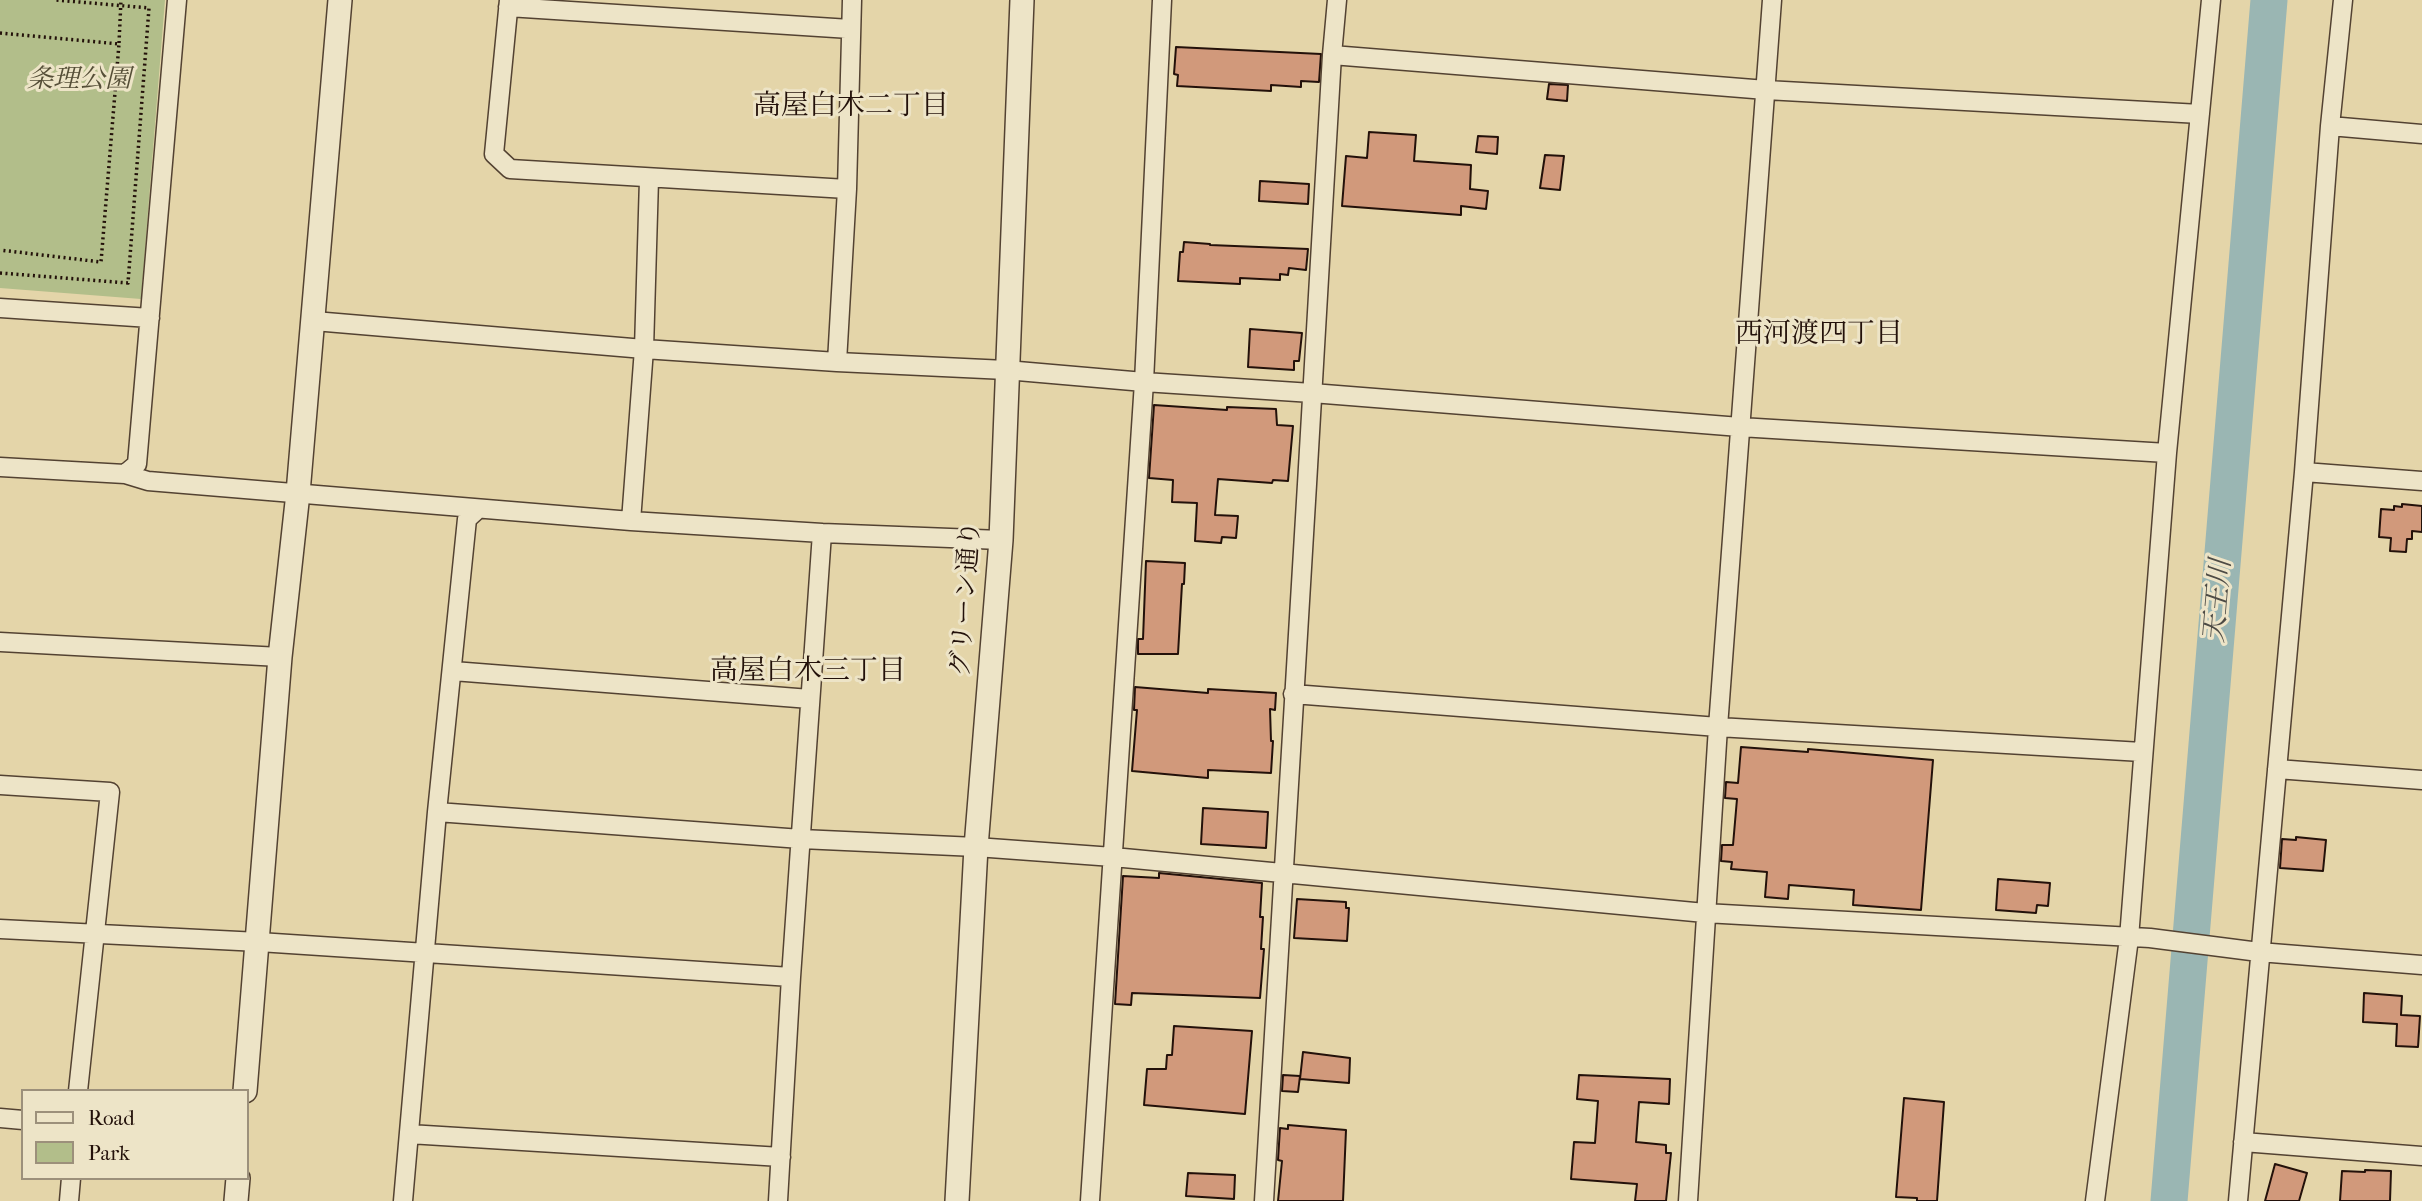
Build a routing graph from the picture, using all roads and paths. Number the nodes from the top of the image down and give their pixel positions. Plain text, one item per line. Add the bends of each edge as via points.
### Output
1 (56, 0) edge
2 (121, 0) edge
3 (177, 0) edge
4 (340, 0) edge
5 (852, 0) edge
6 (1022, 0) edge
7 (1162, 0) edge
8 (1337, 0) edge
9 (1772, 0) edge
10 (2211, 0) edge
11 (2343, 0) edge
12 (509, 4) edge
13 (121, 7) junction
14 (850, 29) junction
15 (0, 33) edge
16 (119, 44) junction
17 (1332, 55) junction
18 (1766, 90) junction
19 (2200, 114) junction
20 (2330, 126) junction
21 (2422, 134) edge
22 (649, 178) junction
23 (847, 189) junction
24 (0, 250) edge
25 (0, 274) edge
26 (0, 308) edge
27 (150, 317) junction
28 (314, 321) junction
29 (644, 349) junction
30 (837, 362) junction
31 (1006, 370) junction
32 (1144, 382) junction
33 (1312, 393) junction
34 (1740, 427) junction
35 (2167, 453) junction
36 (0, 467) edge
37 (2304, 472) junction
38 (125, 474) junction
39 (2422, 481) edge
40 (298, 493) junction
41 (478, 509) junction
42 (631, 521) junction
43 (822, 533) junction
44 (1001, 540) junction
45 (0, 642) edge
46 (280, 657) junction
47 (453, 671) junction
48 (1293, 694) junction
49 (810, 699) junction
50 (1718, 727) junction
51 (2142, 752) junction
52 (2277, 769) junction
53 (2422, 780) edge
54 (0, 785) edge
55 (437, 812) junction
56 (801, 839) junction
57 (976, 847) junction
58 (1113, 857) junction
59 (1285, 874) junction
60 (1705, 913) junction
61 (0, 929) edge
62 (93, 935) junction
63 (2129, 938) junction
64 (259, 942) junction
65 (2251, 951) junction
66 (425, 954) junction
67 (2422, 965) edge
68 (791, 977) junction
69 (78, 1089) edge
70 (246, 1089) edge
71 (0, 1118) edge
72 (21, 1119) edge
73 (409, 1134) junction
74 (2243, 1142) junction
75 (2422, 1156) edge
76 (781, 1157) junction
77 (71, 1180) edge
78 (238, 1180) edge
79 (69, 1201) edge
80 (236, 1201) edge
81 (403, 1201) edge
82 (778, 1201) edge
83 (957, 1201) edge
84 (1090, 1201) edge
85 (1264, 1201) edge
86 (1688, 1201) edge
87 (2095, 1201) edge
88 (2238, 1201) edge

1 - 13 path
2 - 13 path
3 - 27 street
4 - 28 street
5 - 14 street
6 - 31 street, グリーン通り
7 - 32 street
8 - 17 street
9 - 18 street
10 - 19 street
11 - 20 street
12 - 14 street
12 - 22 street via 494,154 510,169
13 - 16 path
13 - 25 path via 149,8 128,283
14 - 23 street
15 - 16 path
16 - 24 path via 101,262
17 - 18 street
17 - 33 street
18 - 19 street
18 - 34 street
19 - 35 street
20 - 21 street
20 - 37 street
22 - 23 street
22 - 29 street
23 - 30 street
26 - 27 street
27 - 38 street via 137,464
28 - 29 street
28 - 40 street
29 - 30 street
29 - 42 street
30 - 31 street
31 - 32 street
31 - 44 street, グリーン通り
32 - 33 street
32 - 58 street
33 - 34 street
33 - 48 street
34 - 35 street
34 - 50 street
35 - 51 street
36 - 38 street
37 - 39 street
37 - 52 street
38 - 40 street via 148,481
40 - 41 street
40 - 46 street
41 - 42 street
41 - 47 street via 467,519
42 - 43 street
43 - 44 street
43 - 49 street
44 - 57 street, グリーン通り
45 - 46 street
46 - 64 street
47 - 49 street
47 - 55 street
48 - 50 street
48 - 59 street
49 - 56 street
50 - 51 street
50 - 60 street
51 - 63 street
52 - 53 street
52 - 65 street
54 - 62 street via 110,792
55 - 56 street
55 - 66 street
56 - 57 street
56 - 68 street
57 - 58 street
57 - 83 street, グリーン通り
58 - 59 street
58 - 84 street
59 - 60 street
59 - 85 street
60 - 63 street
60 - 86 street
61 - 62 street
62 - 64 street
62 - 69 street
63 - 65 street
63 - 87 street
64 - 66 street
64 - 70 street
65 - 67 street
65 - 74 street
66 - 68 street
66 - 73 street
68 - 76 street
71 - 72 street
73 - 76 street
73 - 81 street
74 - 75 street
74 - 88 street
76 - 82 street
77 - 79 street
78 - 80 street

